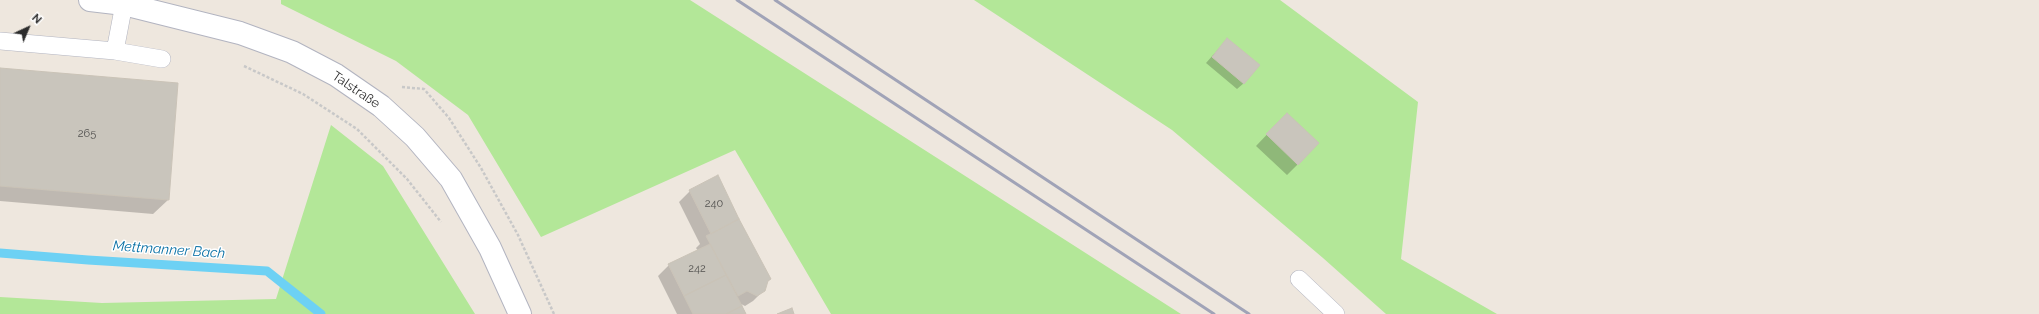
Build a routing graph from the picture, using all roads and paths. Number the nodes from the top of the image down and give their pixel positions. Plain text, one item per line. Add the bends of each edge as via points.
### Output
1 (90, 0) edge
2 (124, 4) junction
3 (0, 42) edge
4 (115, 51) junction
5 (162, 59) dead end
6 (356, 129) dead end
7 (442, 223) dead end
8 (1299, 279) dead end
9 (520, 314) edge
10 (1336, 314) edge

1 - 2 main road, Talstraße
2 - 4 lane
2 - 9 main road, Talstraße via 240,33 292,52 336,75 380,106 415,137 451,179 490,248
3 - 4 lane
4 - 5 lane
6 - 7 path via 407,179
8 - 10 lane

